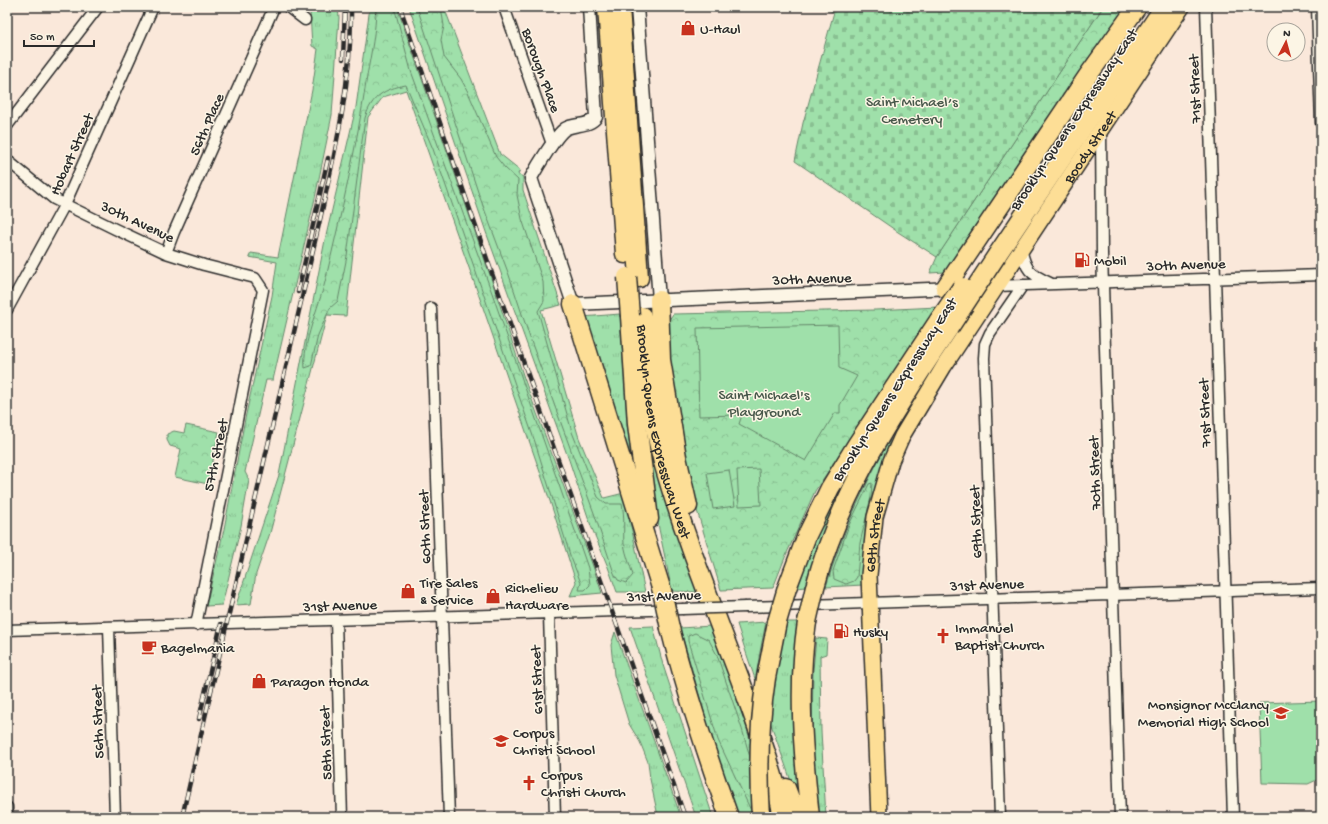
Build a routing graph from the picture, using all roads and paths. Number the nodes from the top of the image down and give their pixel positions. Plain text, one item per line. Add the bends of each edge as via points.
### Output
1 (98, 7) edge
2 (153, 7) edge
3 (274, 7) edge
4 (288, 7) edge
5 (504, 7) edge
6 (589, 7) edge
7 (607, 7) edge
8 (620, 7) edge
9 (637, 7) edge
10 (1137, 7) edge
11 (1148, 7) edge
12 (1164, 7) edge
13 (1182, 7) edge
14 (1206, 7) edge
15 (1317, 7) edge
16 (305, 20) dead end
17 (1321, 123) edge
18 (7, 126) edge
19 (1100, 128) junction
20 (552, 144) junction
21 (7, 160) edge
22 (65, 204) junction
23 (1021, 247) junction
24 (992, 252) junction
25 (166, 253) junction
26 (1321, 275) edge
27 (633, 278) junction
28 (1214, 279) junction
29 (1103, 282) junction
30 (1052, 284) junction
31 (1023, 285) junction
32 (997, 286) junction
33 (945, 288) junction
34 (263, 290) joint
35 (659, 300) junction
36 (573, 304) junction
37 (431, 308) dead end
38 (7, 310) edge
39 (636, 316) junction
40 (944, 324) junction
41 (705, 584) junction
42 (1321, 588) edge
43 (662, 591) junction
44 (1225, 591) junction
45 (1113, 595) junction
46 (992, 599) junction
47 (870, 603) junction
48 (549, 614) junction
49 (443, 617) junction
50 (336, 620) junction
51 (196, 625) junction
52 (109, 627) junction
53 (7, 630) edge
54 (703, 745) junction
55 (7, 807) edge
56 (787, 816) edge
57 (7, 817) edge
58 (115, 817) edge
59 (342, 817) edge
60 (449, 817) edge
61 (555, 817) edge
62 (720, 817) edge
63 (729, 817) edge
64 (761, 817) edge
65 (810, 817) edge
66 (878, 817) edge
67 (1000, 817) edge
68 (1120, 817) edge
69 (1233, 817) edge

1 - 18 street
2 - 22 street, Hobart Street
3 - 25 street, 56th Place
4 - 16 street
5 - 20 street, Borough Place
6 - 20 street via 596,114 594,119 564,130
7 - 27 highway, Brooklyn-Queens Expressway West
8 - 27 highway, Brooklyn-Queens Expressway West
9 - 35 street
10 - 33 highway via 1091,70
11 - 24 highway, Brooklyn-Queens Expressway East
12 - 24 highway, Brooklyn-Queens Expressway East
13 - 19 main road, Boody Street
14 - 28 street, 71st Street
15 - 17 street
19 - 23 main road, Boody Street
19 - 29 street, 70th Street
20 - 36 street via 531,178
21 - 22 street, 30th Avenue via 54,199
22 - 25 street, 30th Avenue
22 - 38 street, Hobart Street
23 - 30 street via 1025,265 1039,278
23 - 32 main road, Boody Street
24 - 40 highway, Brooklyn-Queens Expressway East, bridge
25 - 34 street, 30th Avenue via 204,266 255,278
26 - 28 street, 30th Avenue
27 - 39 highway, Brooklyn-Queens Expressway West, bridge
28 - 29 street, 30th Avenue
28 - 44 street, 71st Street
29 - 30 street, 30th Avenue
29 - 45 street, 70th Street
30 - 31 street, 30th Avenue
31 - 32 street, 30th Avenue
31 - 46 street, 69th Street via 985,344
32 - 33 street, 30th Avenue
32 - 47 main road, 68th Street via 944,366 902,436 891,461 875,517 870,568
33 - 35 street, 30th Avenue
34 - 51 street, 57th Street
35 - 36 street, 30th Avenue
35 - 41 highway via 661,360 669,414 676,457
36 - 43 highway
37 - 49 street, 60th Street
39 - 41 highway, Brooklyn-Queens Expressway West via 659,444 674,499
39 - 43 highway, Brooklyn-Queens Expressway West via 643,475
40 - 64 highway, Brooklyn-Queens Expressway East, bridge via 863,434 833,483 809,530 787,588 777,622 762,713 759,749
40 - 65 highway, Brooklyn-Queens Expressway East, bridge via 864,465 830,539 815,587 807,622 802,676 803,742
41 - 56 highway, Brooklyn-Queens Expressway West via 749,704 777,759
42 - 44 street, 31st Avenue
43 - 54 highway, Brooklyn-Queens Expressway West, bridge via 683,679
44 - 45 street, 31st Avenue
44 - 69 street, 71st Street
45 - 46 street, 31st Avenue
45 - 68 street, 70th Street
46 - 47 street, 31st Avenue
46 - 67 street, 69th Street
47 - 48 street, 31st Avenue, bridge
47 - 66 main road, 68th Street
48 - 49 street, 31st Avenue
48 - 61 street, 61st Street
49 - 50 street, 31st Avenue
49 - 60 street, 60th Street
50 - 51 street, 31st Avenue
50 - 59 street, 58th Street
51 - 52 street, 31st Avenue
52 - 53 street, 31st Avenue
52 - 58 street, 56th Street
54 - 62 highway
54 - 63 highway, Brooklyn-Queens Expressway West
55 - 57 street

